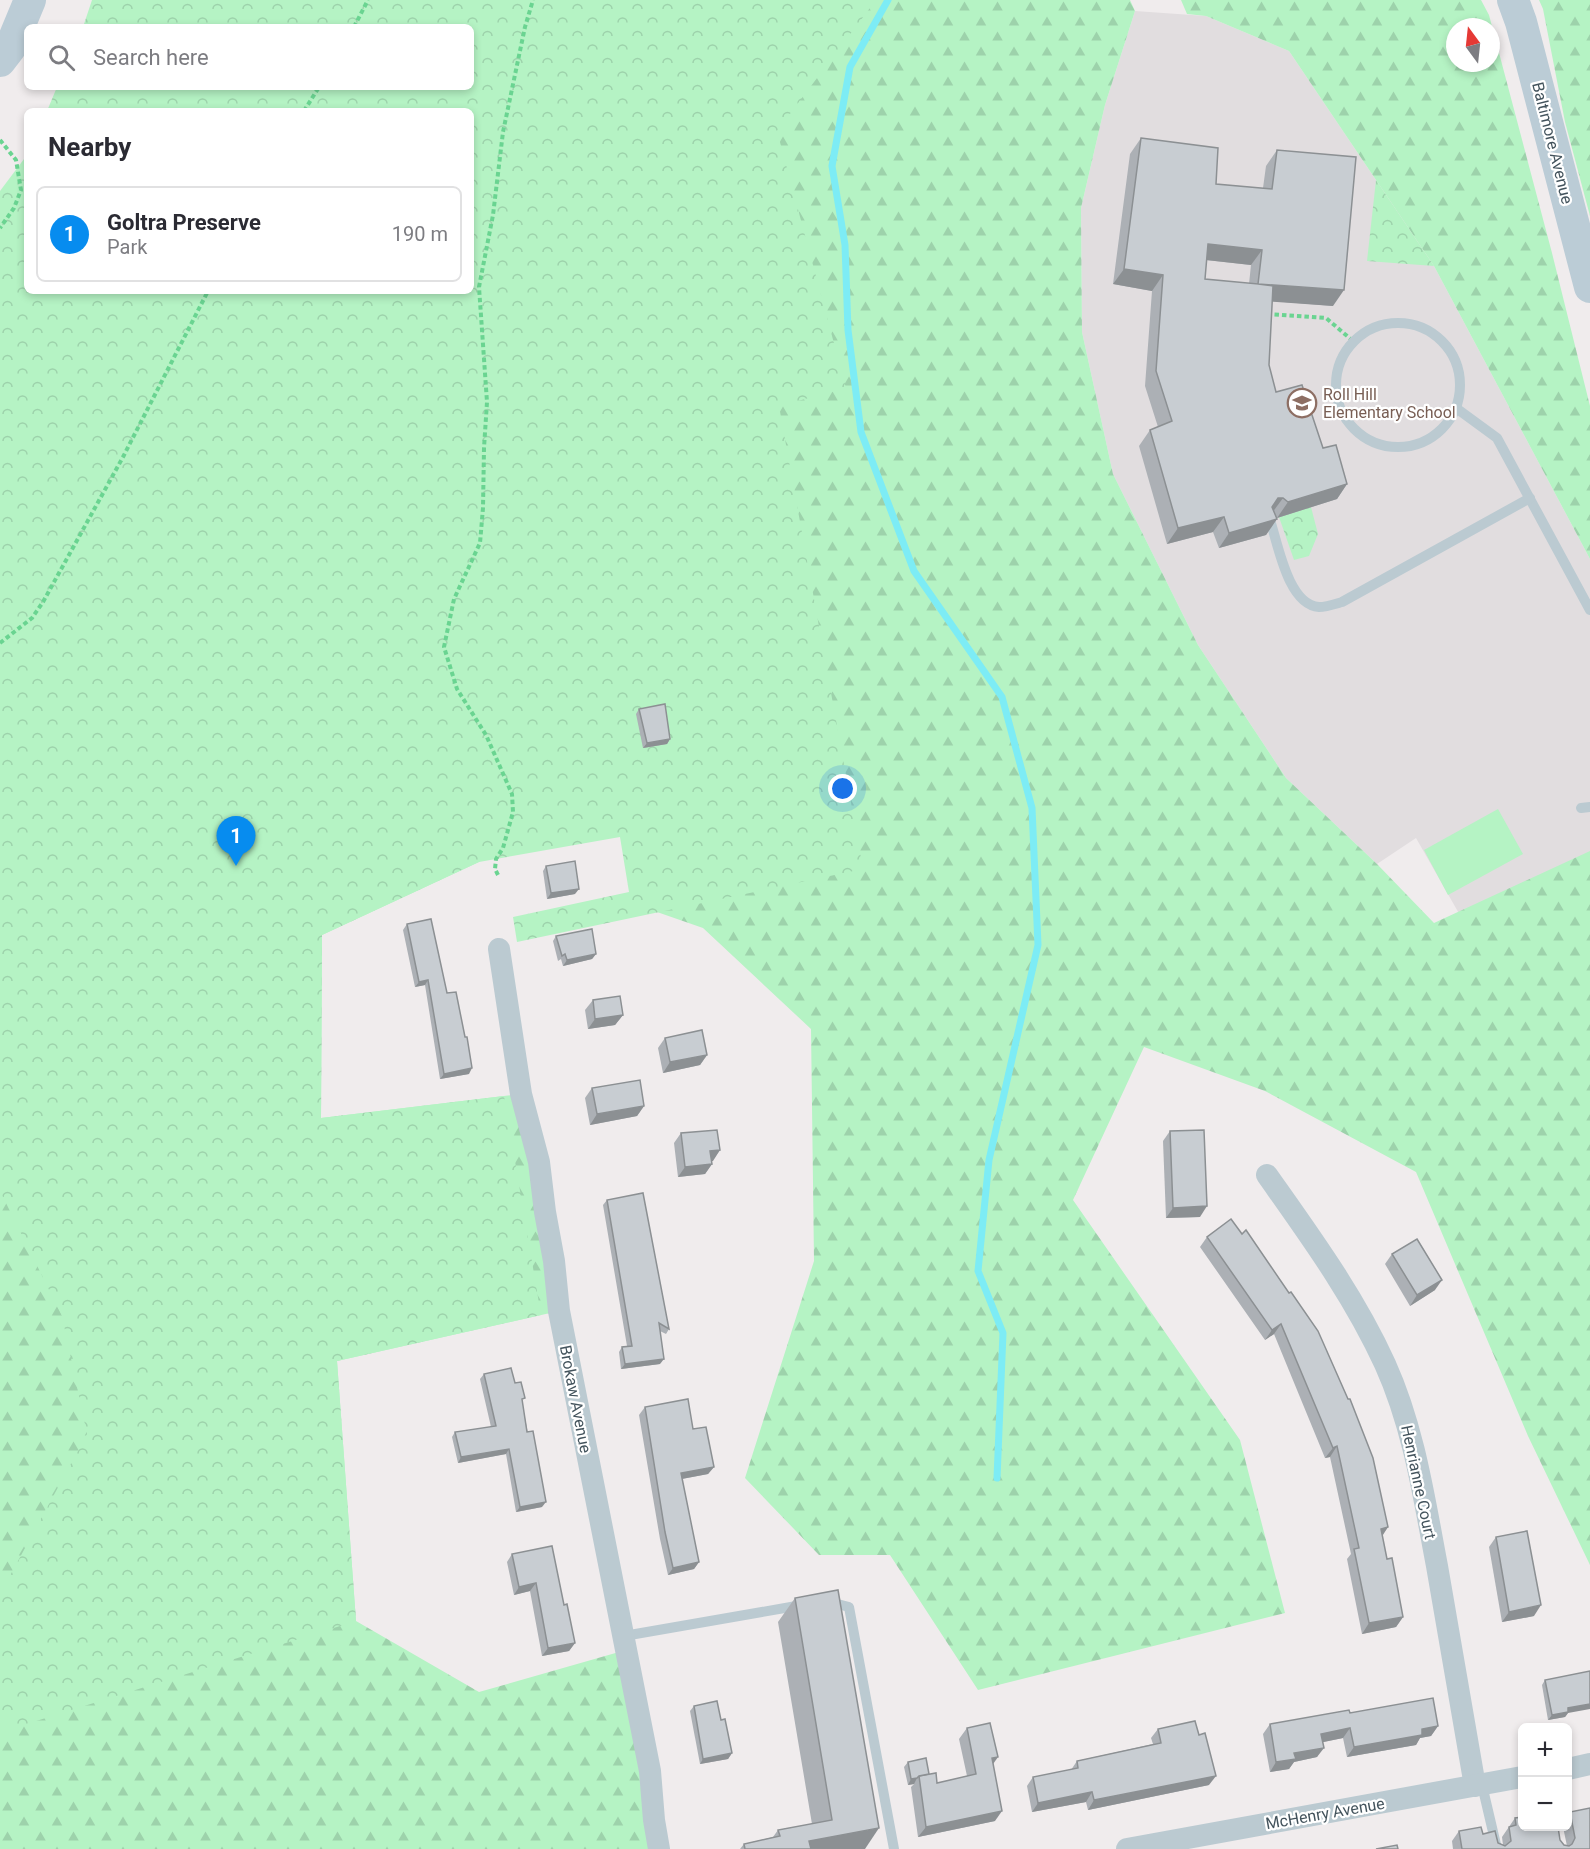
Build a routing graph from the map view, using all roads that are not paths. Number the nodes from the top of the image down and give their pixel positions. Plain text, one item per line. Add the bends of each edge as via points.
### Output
1 (30, 0) edge
2 (1513, 0) edge
3 (0, 61) edge
4 (1590, 287) edge
5 (1456, 408) junction
6 (1530, 498) junction
7 (1270, 520) edge
8 (1590, 610) edge
9 (499, 949) dead end
10 (1267, 1176) dead end
11 (624, 1636) junction
12 (1590, 1764) edge
13 (1572, 1768) edge
14 (1518, 1778) edge
15 (1479, 1785) junction
16 (659, 1849) edge
17 (894, 1849) edge
18 (1127, 1849) edge
19 (1497, 1849) edge

1 - 3 street via 10,48
2 - 4 street, Baltimore Avenue
5 - 5 lane via 1461,386 1458,365 1448,346 1414,324 1392,322 1371,328 1353,341 1342,356 1336,377 1337,398 1346,418 1365,438 1385,446 1407,446 1428,440 1445,426
5 - 6 lane via 1497,438
6 - 7 lane via 1342,602 1319,607 1305,603 1293,590
6 - 8 lane
9 - 11 street, Brokaw Avenue via 521,1094 539,1162 559,1311
10 - 15 street, Henrianne Court via 1360,1313 1403,1411 1419,1468
11 - 16 street, Brokaw Avenue via 651,1771
11 - 17 lane via 827,1600 849,1607
12 - 13 street
14 - 15 street, McHenry Avenue
15 - 18 street, McHenry Avenue
15 - 19 lane

